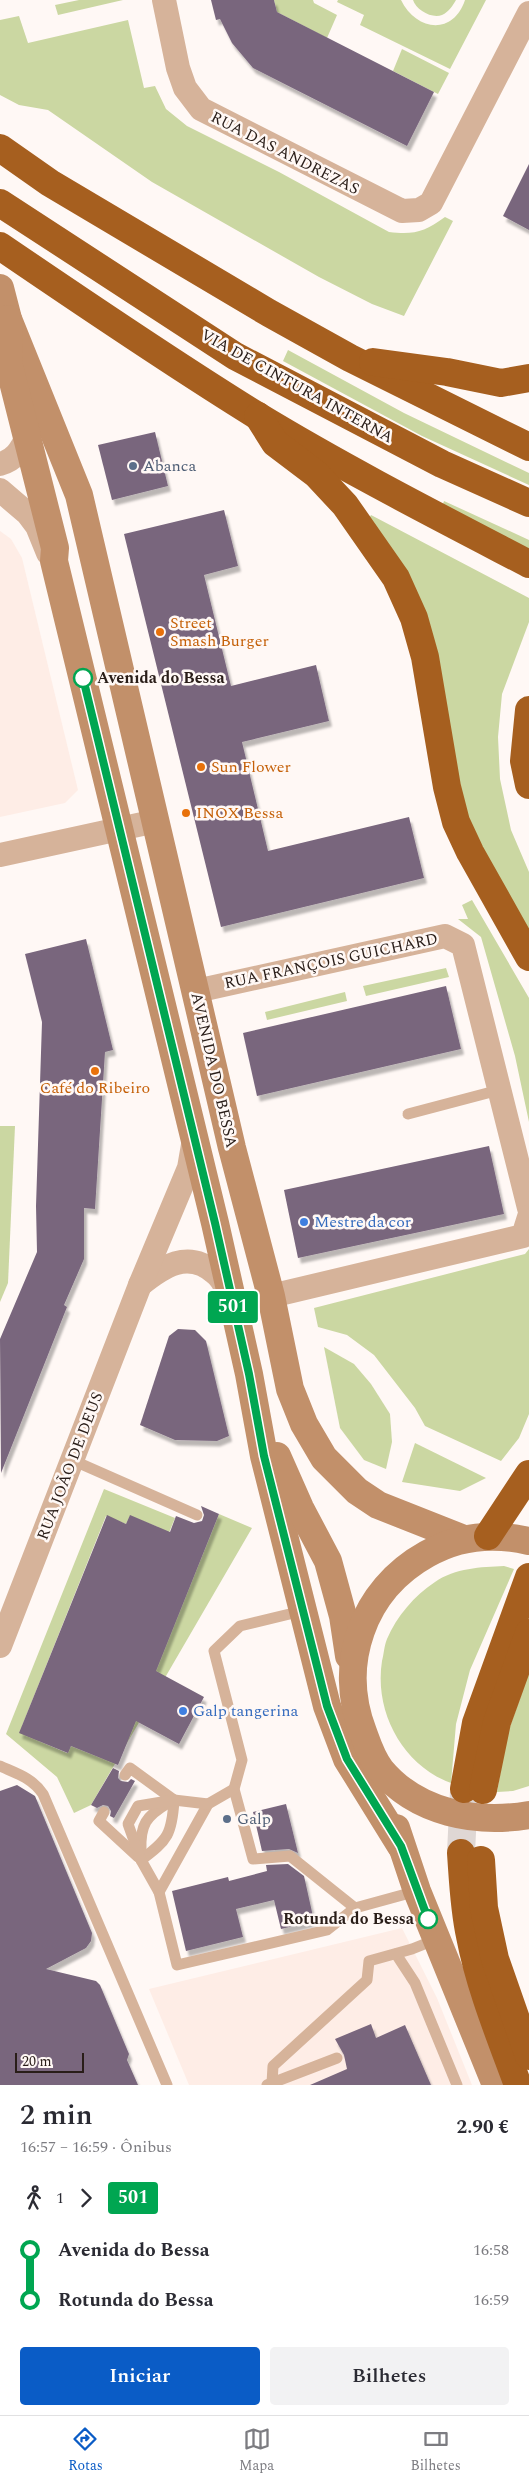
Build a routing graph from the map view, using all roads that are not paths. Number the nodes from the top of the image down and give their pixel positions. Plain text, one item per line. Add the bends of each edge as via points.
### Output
1 (164, 0) edge
2 (529, 13) edge
3 (0, 148) edge
4 (0, 203) edge
5 (0, 246) edge
6 (0, 288) edge
7 (8, 319) junction
8 (350, 358) junction
9 (529, 378) edge
10 (258, 416) junction
11 (27, 437) junction
12 (529, 446) edge
13 (0, 464) edge
14 (0, 490) edge
15 (529, 503) edge
16 (54, 562) junction
17 (529, 564) edge
18 (529, 710) edge
19 (529, 785) edge
20 (156, 821) junction
21 (120, 829) junction
22 (0, 855) edge
23 (529, 957) edge
24 (196, 991) junction
25 (499, 1090) junction
26 (408, 1114) dead end
27 (194, 1138) junction
28 (529, 1208) edge
29 (529, 1217) edge
30 (140, 1285) junction
31 (230, 1295) junction
32 (272, 1296) junction
33 (249, 1374) junction
34 (72, 1460) junction
35 (529, 1474) edge
36 (197, 1515) dead end
37 (476, 1538) junction
38 (529, 1541) edge
39 (529, 1577) edge
40 (302, 1611) junction
41 (529, 1633) edge
42 (0, 1646) edge
43 (353, 1680) junction
44 (336, 1733) junction
45 (377, 1765) junction
46 (0, 1766) edge
47 (125, 1775) dead end
48 (234, 1789) junction
49 (174, 1800) junction
50 (208, 1804) junction
51 (104, 1812) dead end
52 (529, 1815) edge
53 (401, 1846) junction
54 (141, 1860) junction
55 (417, 1891) junction
56 (159, 1892) junction
57 (354, 1908) junction
58 (437, 1939) junction
59 (396, 1954) junction
60 (529, 2056) edge
61 (337, 2058) dead end
62 (270, 2084) edge
63 (167, 2085) edge
64 (457, 2085) edge
65 (496, 2085) edge
66 (518, 2085) edge

1 - 2 street, RUA DAS ANDREZAS via 184,88 201,109 402,211 419,210 431,203
3 - 8 highway via 50,182 269,314
4 - 15 highway, VIA DE CINTURA INTERNA via 235,356 442,464
5 - 10 highway
6 - 7 main road, AVENIDA DO BESSA
7 - 11 main road, AVENIDA DO BESSA via 9,366
7 - 20 main road, AVENIDA DO BESSA via 79,495
8 - 9 highway via 501,383
8 - 12 highway
10 - 17 highway via 381,487
10 - 23 highway via 275,443 316,474 345,505 396,578 414,618 425,657 456,822
11 - 13 street via 20,452 9,462
11 - 16 main road, AVENIDA DO BESSA via 55,548
14 - 16 street via 28,514
16 - 21 main road, AVENIDA DO BESSA
18 - 19 highway via 524,761
20 - 21 street
20 - 24 main road, AVENIDA DO BESSA
21 - 22 street
21 - 27 main road, AVENIDA DO BESSA
24 - 25 street, RUA FRANÇOIS GUICHARD via 445,936 463,945
24 - 32 main road, AVENIDA DO BESSA via 249,1215
25 - 26 lane
25 - 28 street, RUA FRANÇOIS GUICHARD
27 - 30 street, RUA JOÃO DE DEUS via 189,1168
27 - 31 main road, AVENIDA DO BESSA
29 - 32 street via 523,1236
30 - 31 street, RUA JOÃO DE DEUS via 161,1268 187,1261 204,1265 217,1274
30 - 34 street, RUA JOÃO DE DEUS
31 - 33 main road, AVENIDA DO BESSA
32 - 37 main road, AVENIDA DO BESSA via 290,1389 304,1424 324,1458 341,1477 378,1505
33 - 40 main road, AVENIDA DO BESSA via 264,1456
33 - 43 main road, AVENIDA DO BESSA via 287,1480 328,1561 343,1616
34 - 36 lane
34 - 42 street, RUA JOÃO DE DEUS
35 - 37 highway
37 - 38 main road
37 - 43 main road via 438,1548 414,1561 392,1579 362,1625 355,1652
39 - 41 highway via 476,1723 474,1790
40 - 44 main road, AVENIDA DO BESSA
40 - 48 lane via 240,1626 214,1651 242,1760
43 - 45 main road via 353,1699
44 - 45 main road
44 - 53 main road via 347,1759
45 - 52 main road via 403,1790 449,1812 476,1819
45 - 53 main road
46 - 63 lane via 29,1778 43,1794
47 - 49 lane via 130,1768
48 - 50 lane
48 - 57 lane via 253,1859 290,1856
49 - 50 lane
49 - 54 lane via 172,1824 162,1845
49 - 54 lane via 150,1814 140,1834
50 - 56 lane
51 - 54 lane via 99,1821
53 - 55 main road
54 - 56 lane
55 - 57 lane
55 - 58 main road
56 - 57 lane via 177,1965 327,1930
58 - 59 lane
58 - 65 main road
59 - 62 lane via 369,1961 367,1980 273,2066
59 - 64 lane via 415,1983
60 - 66 highway via 495,1960 471,1853 466,1910 482,1984
61 - 62 lane

